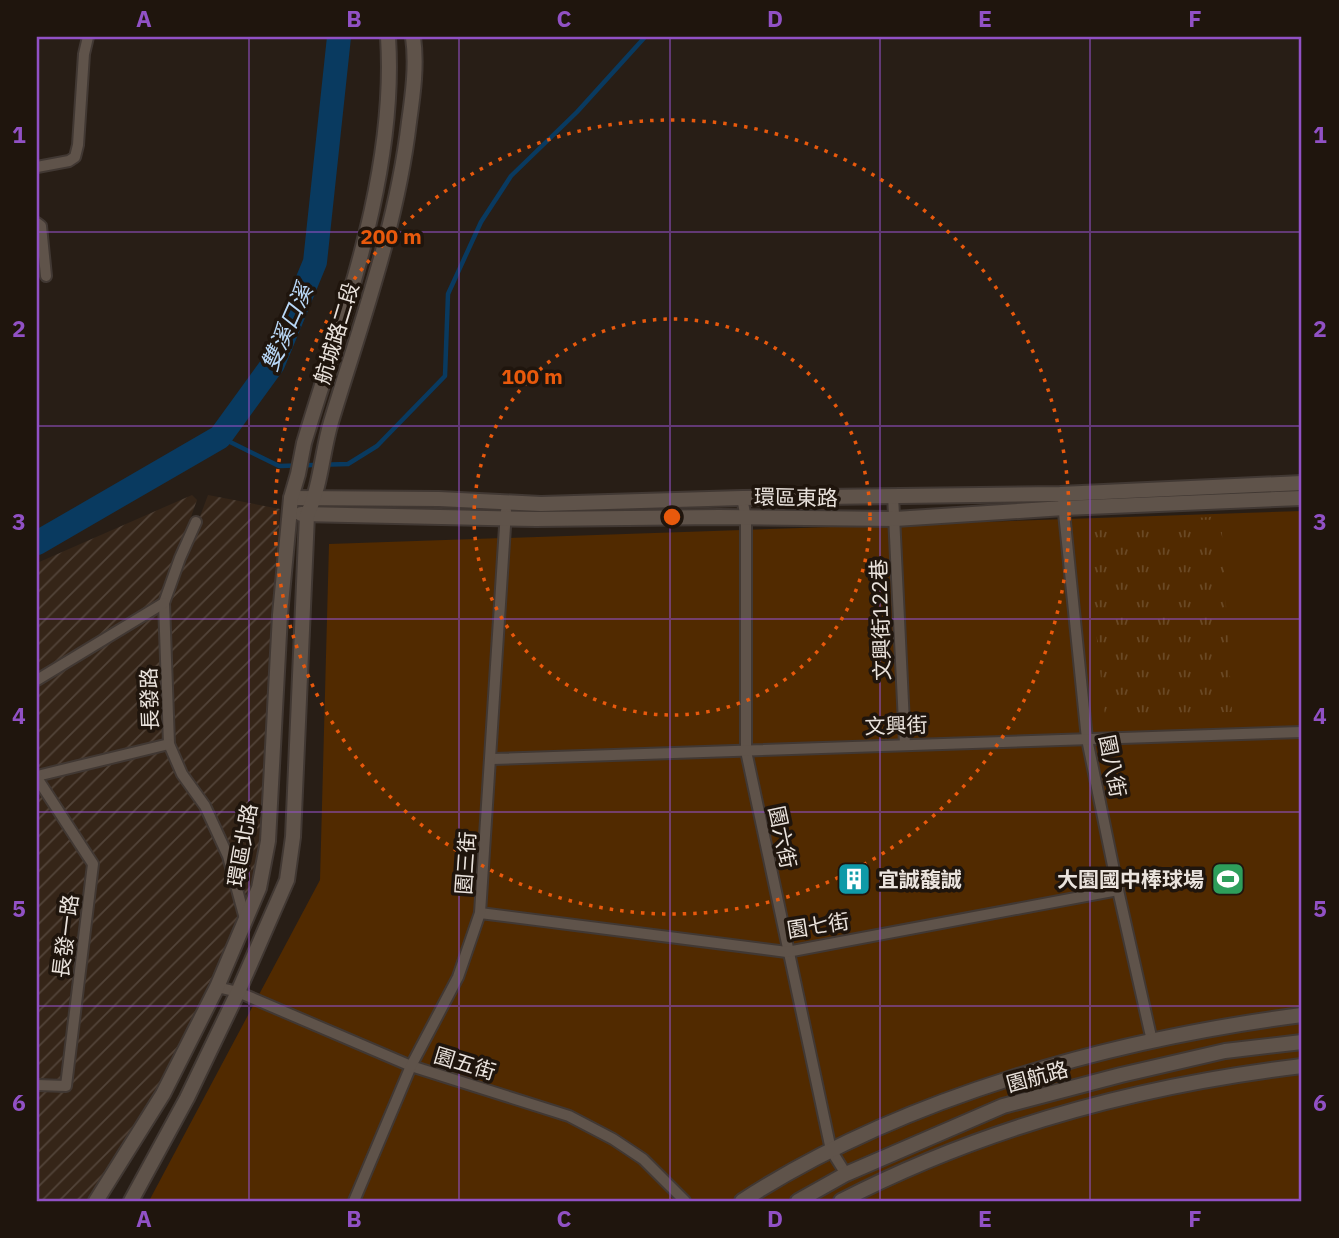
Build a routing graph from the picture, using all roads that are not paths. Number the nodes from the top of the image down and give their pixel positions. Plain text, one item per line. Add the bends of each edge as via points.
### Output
1 (88, 37) edge
2 (388, 37) edge
3 (413, 37) edge
4 (37, 167) edge
5 (37, 223) edge
6 (46, 276) dead end
7 (1302, 483) edge
8 (893, 495) junction
9 (290, 498) junction
10 (742, 498) junction
11 (1302, 498) edge
12 (315, 499) junction
13 (1062, 501) junction
14 (506, 509) junction
15 (289, 514) junction
16 (307, 515) junction
17 (746, 518) junction
18 (895, 519) junction
19 (196, 522) dead end
20 (164, 603) junction
21 (37, 680) edge
22 (1302, 732) edge
23 (1087, 739) junction
24 (169, 744) junction
25 (905, 744) junction
26 (746, 751) junction
27 (492, 758) junction
28 (37, 777) edge
29 (1118, 890) junction
30 (481, 913) junction
31 (245, 919) junction
32 (787, 952) junction
33 (217, 987) junction
34 (239, 992) junction
35 (1302, 1015) edge
36 (1152, 1041) junction
37 (1302, 1041) edge
38 (411, 1066) junction
39 (1302, 1066) edge
40 (37, 1085) edge
41 (831, 1150) junction
42 (846, 1174) junction
43 (96, 1201) edge
44 (131, 1201) edge
45 (354, 1201) edge
46 (685, 1201) edge
47 (742, 1201) edge
48 (798, 1201) edge
49 (841, 1201) edge

1 - 4 street via 75,157
2 - 9 street, 航城路二段 via 390,70 361,259
3 - 12 street, 航城路二段 via 412,99 392,221 322,456
5 - 6 street
7 - 13 street, 環區東路
8 - 10 street, 環區東路
8 - 13 street, 環區東路
8 - 18 street, 文興街122巷
9 - 12 street, 環區東路
9 - 15 street, 環區北路
10 - 14 street, 環區東路
10 - 17 street, 園六街
11 - 13 street, 環區東路
12 - 14 street, 環區東路 via 439,499
12 - 16 street, 航城路二段
13 - 18 street, 環區東路
13 - 23 street, 園八街
14 - 16 street, 環區東路
14 - 17 street, 環區東路 via 536,519
14 - 27 street, 園三街
15 - 16 street, 環區東路
15 - 31 street, 環區北路 via 268,842 259,888
16 - 34 street via 293,836 287,880
17 - 18 street, 環區東路
17 - 26 street, 園六街
18 - 25 street, 文興街122巷
19 - 20 street, 長發路
20 - 21 street
20 - 24 street, 長發路
22 - 23 street, 文興街
23 - 25 street, 文興街
23 - 29 street, 園八街
24 - 28 street, 長發路
24 - 31 street via 228,856
25 - 26 street, 文興街
26 - 27 street, 文興街
26 - 32 street, 園六街
27 - 30 street, 園三街
28 - 40 street, 長發一路 via 93,864 66,1086
29 - 32 street, 園七街
29 - 36 street, 園八街
30 - 32 street, 園七街
30 - 38 street, 園三街 via 458,977
31 - 33 street, 環區北路
32 - 41 street, 園六街
33 - 34 street, 園五街
33 - 43 street, 環區北路 via 163,1094
34 - 38 street, 園五街
34 - 44 street
35 - 36 street
36 - 41 street via 1024,1073
37 - 42 street, 園航路 via 1225,1051 1003,1106
38 - 45 street, 園三街
38 - 46 street, 園五街 via 569,1116 643,1159
39 - 49 street via 1175,1086 1053,1117 910,1167
41 - 42 street, 園六街
41 - 47 street
42 - 48 street, 園航路

